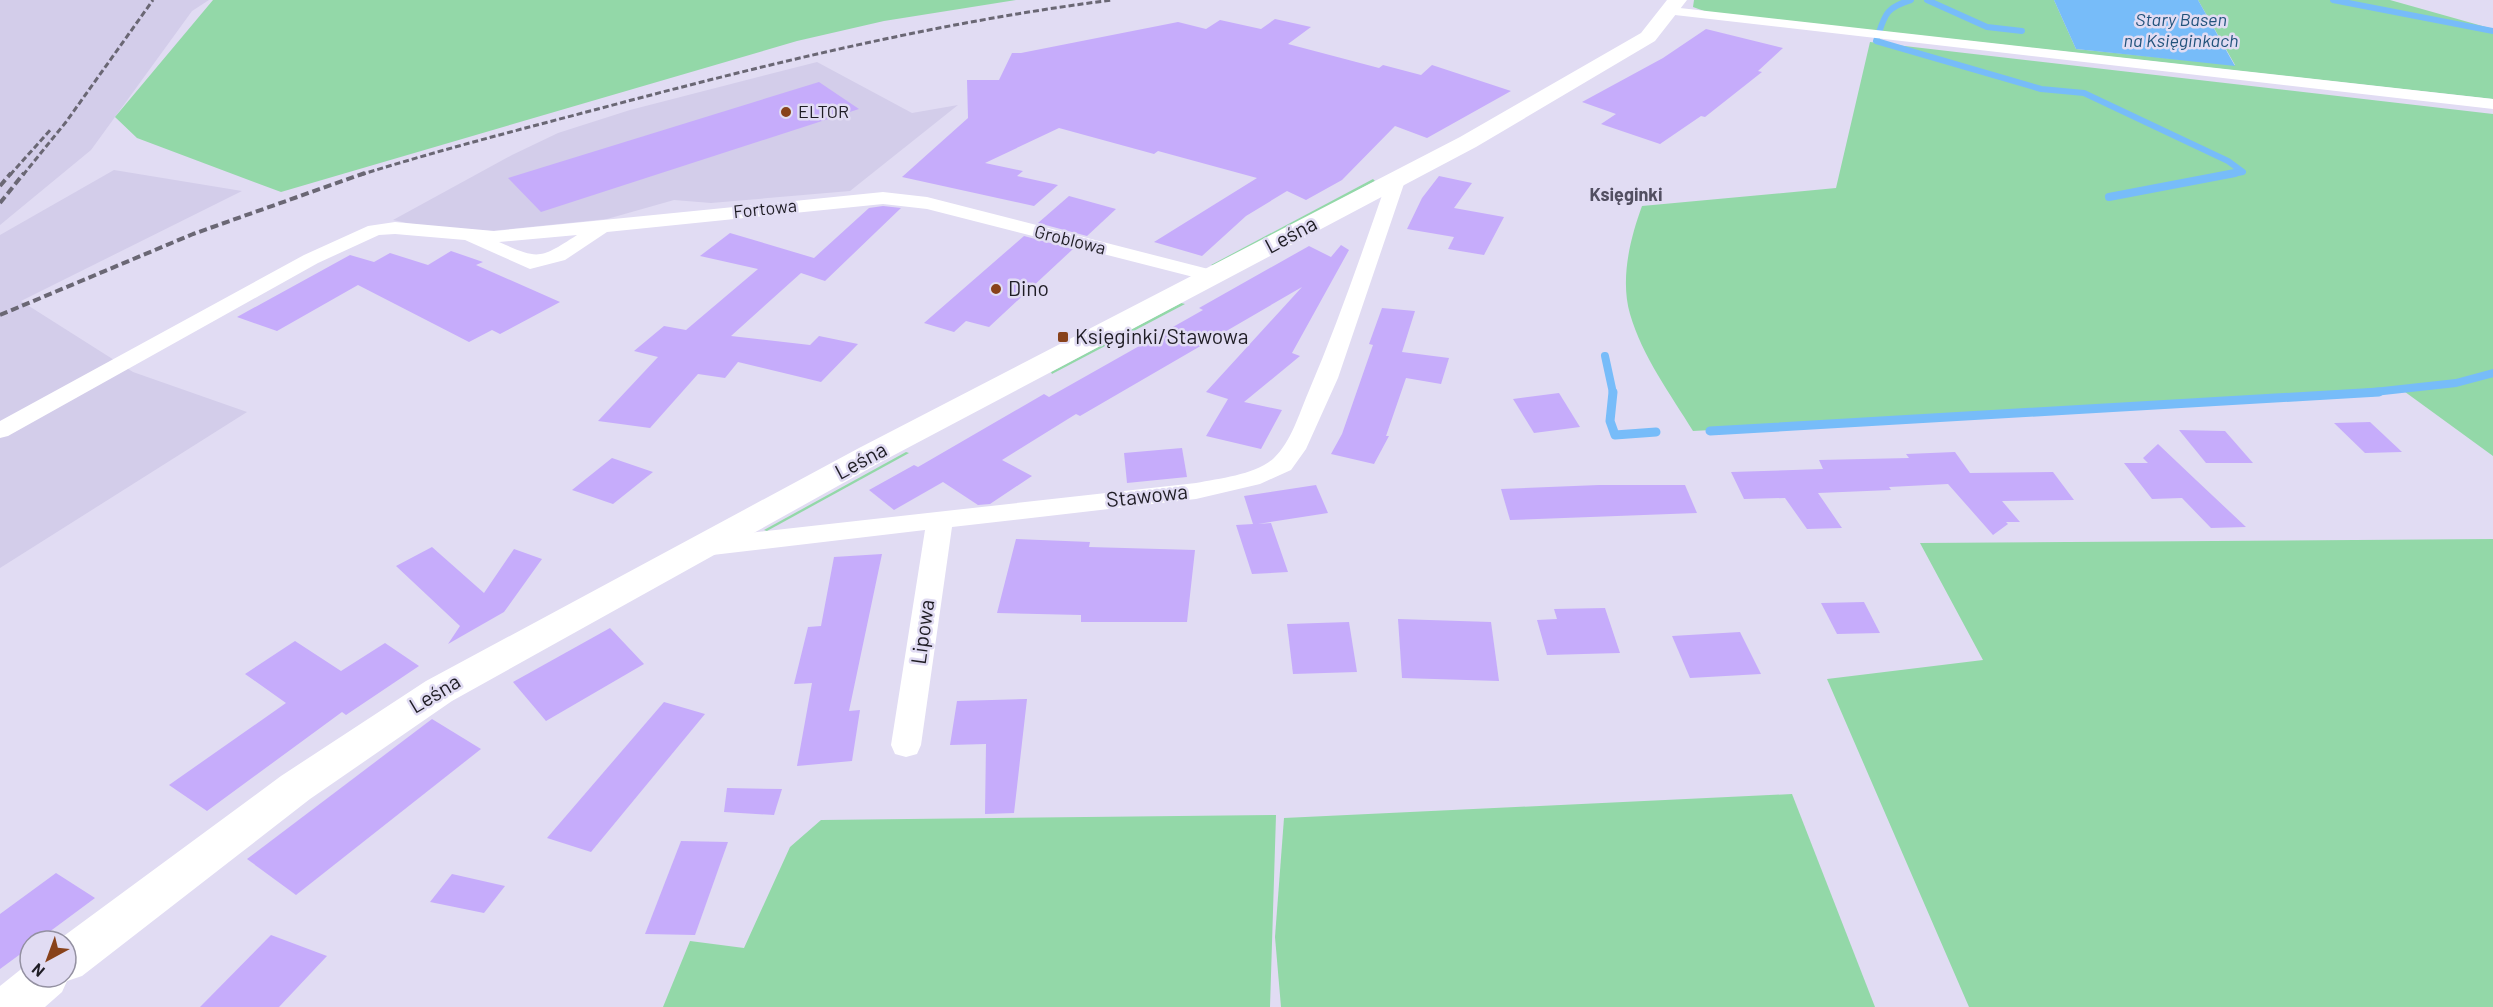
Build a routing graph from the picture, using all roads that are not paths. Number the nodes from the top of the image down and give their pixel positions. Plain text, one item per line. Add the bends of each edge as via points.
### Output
1 (1674, 6) edge
2 (2493, 104) edge
3 (1397, 178) junction
4 (927, 203) joint
5 (603, 226) junction
6 (466, 235) junction
7 (1213, 276) junction
8 (0, 431) edge
9 (940, 519) junction
10 (701, 547) junction
11 (906, 745) dead end
12 (78, 952) edge
13 (32, 989) edge
14 (10, 1007) edge

1 - 2 street
1 - 3 main road, Leśna via 1648,37 1632,48
3 - 7 main road, Leśna
3 - 9 street, Stawowa via 1337,351 1298,442 1284,463 1247,480 1196,491
4 - 5 street, Fortowa via 883,198
4 - 7 street, Groblowa
5 - 6 street, Fortowa via 494,237
5 - 6 street, Fortowa via 558,256 530,263
6 - 8 street, Fortowa via 395,228 375,230 311,259
7 - 10 main road, Leśna
9 - 10 street, Stawowa
9 - 11 street, Lipowa
10 - 12 main road, Leśna via 499,656 387,723 258,814
13 - 14 main road

